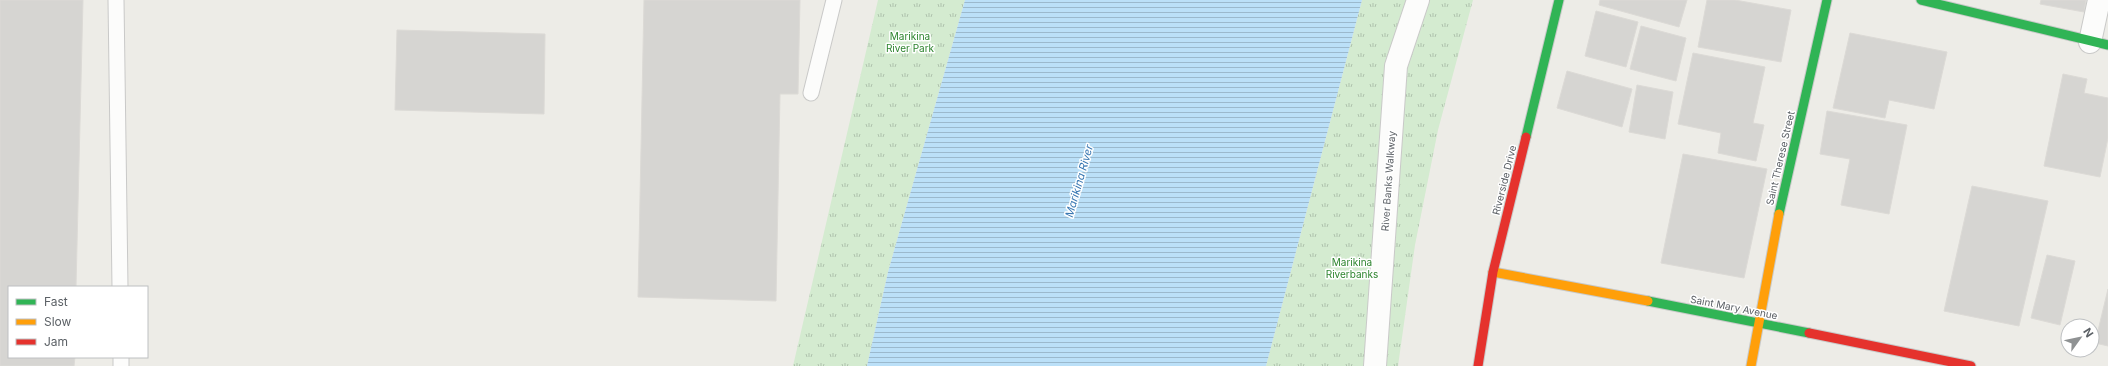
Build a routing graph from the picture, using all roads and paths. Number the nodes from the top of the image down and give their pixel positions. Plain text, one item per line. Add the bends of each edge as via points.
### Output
1 (116, 0) edge
2 (834, 0) edge
3 (1418, 0) edge
4 (1559, 0) edge
5 (1827, 0) edge
6 (1921, 0) edge
7 (2099, 0) edge
8 (2099, 44) edge
9 (811, 93) dead end
10 (1493, 272) junction
11 (120, 286) edge
12 (1757, 322) junction
13 (1375, 366) edge
14 (1478, 366) edge
15 (1751, 366) edge
16 (1971, 366) edge

1 - 11 lane
2 - 9 lane
3 - 13 street, River Banks Walkway via 1396,66
4 - 10 street, Riverside Drive
5 - 12 street, Saint Therese Street
6 - 8 street
7 - 8 street
10 - 12 street, Saint Mary Avenue
10 - 14 street, Riverside Drive
12 - 15 street, Saint Therese Street
12 - 16 street, Saint Mary Avenue

